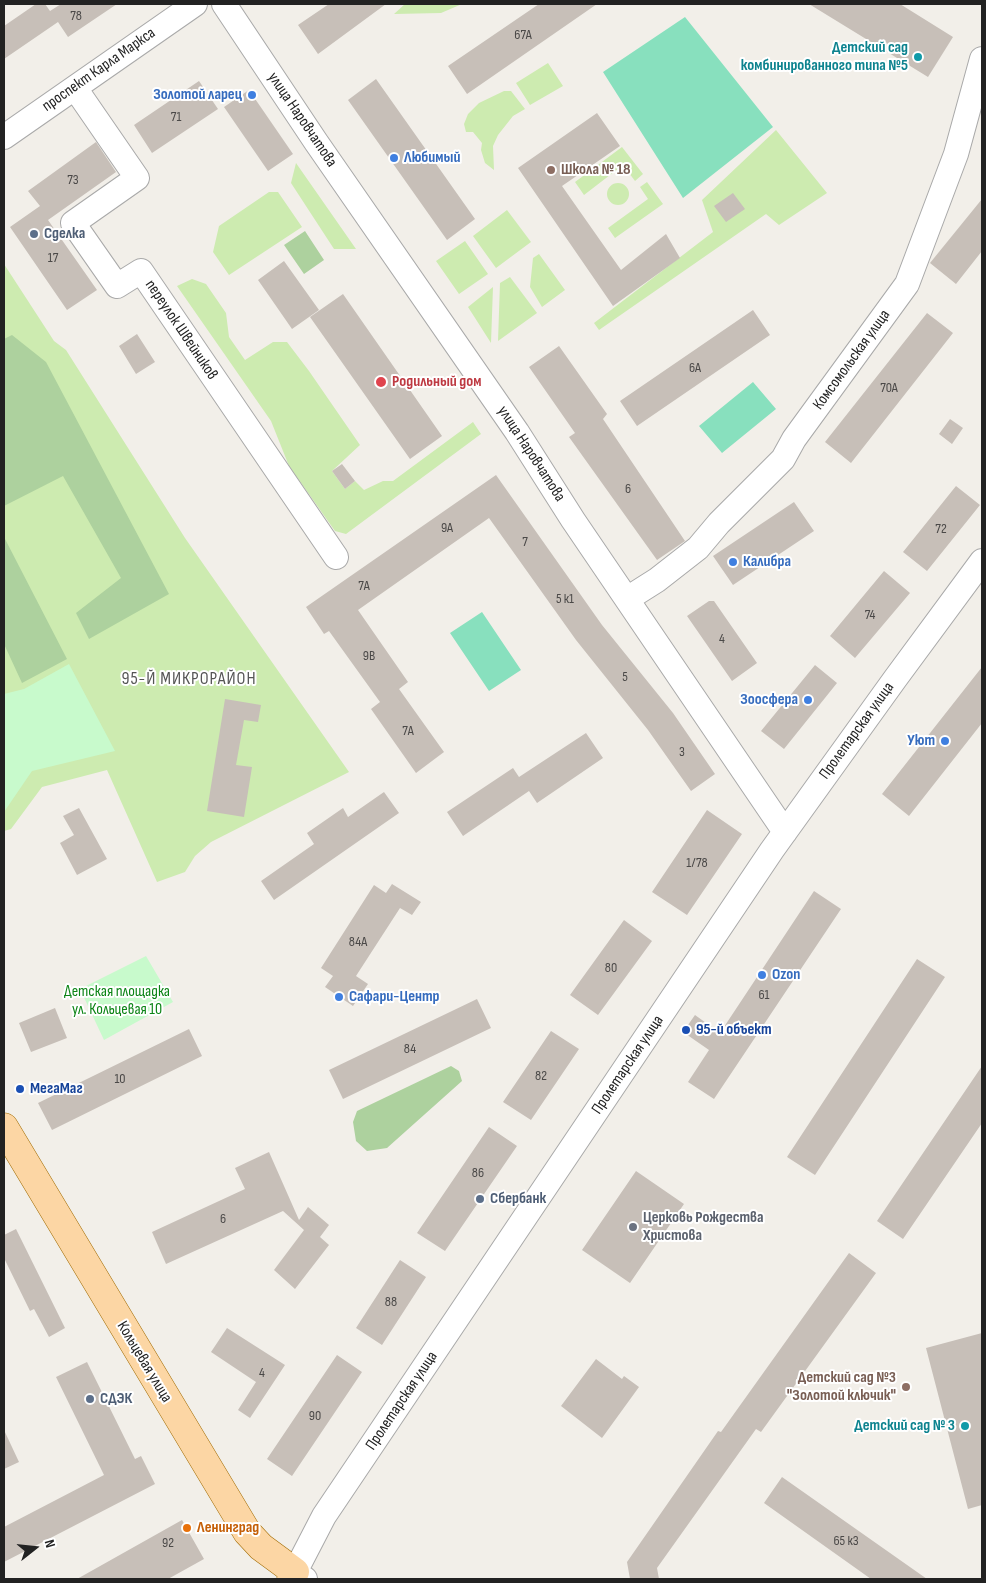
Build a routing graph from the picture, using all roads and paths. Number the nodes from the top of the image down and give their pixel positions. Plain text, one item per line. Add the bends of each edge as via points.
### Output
1 (195, 4) edge
2 (224, 4) edge
3 (982, 59) edge
4 (75, 88) junction
5 (4, 137) edge
6 (336, 558) dead end
7 (982, 561) edge
8 (627, 599) junction
9 (785, 832) junction
10 (4, 1127) edge
11 (297, 1577) edge

1 - 4 street, проспект Карла Маркса
2 - 8 street, улица Наровчатова via 517,432
3 - 8 street, Комсомольская улица via 956,154 907,284 794,439 783,459 698,548
4 - 5 street, проспект Карла Маркса
4 - 6 street, переулок Швейников via 137,178 73,223 117,286 141,272
7 - 9 street, Пролетарская улица
8 - 9 street, улица Наровчатова
9 - 11 street, Пролетарская улица via 324,1516
10 - 11 main road, Кольцевая улица via 247,1532

